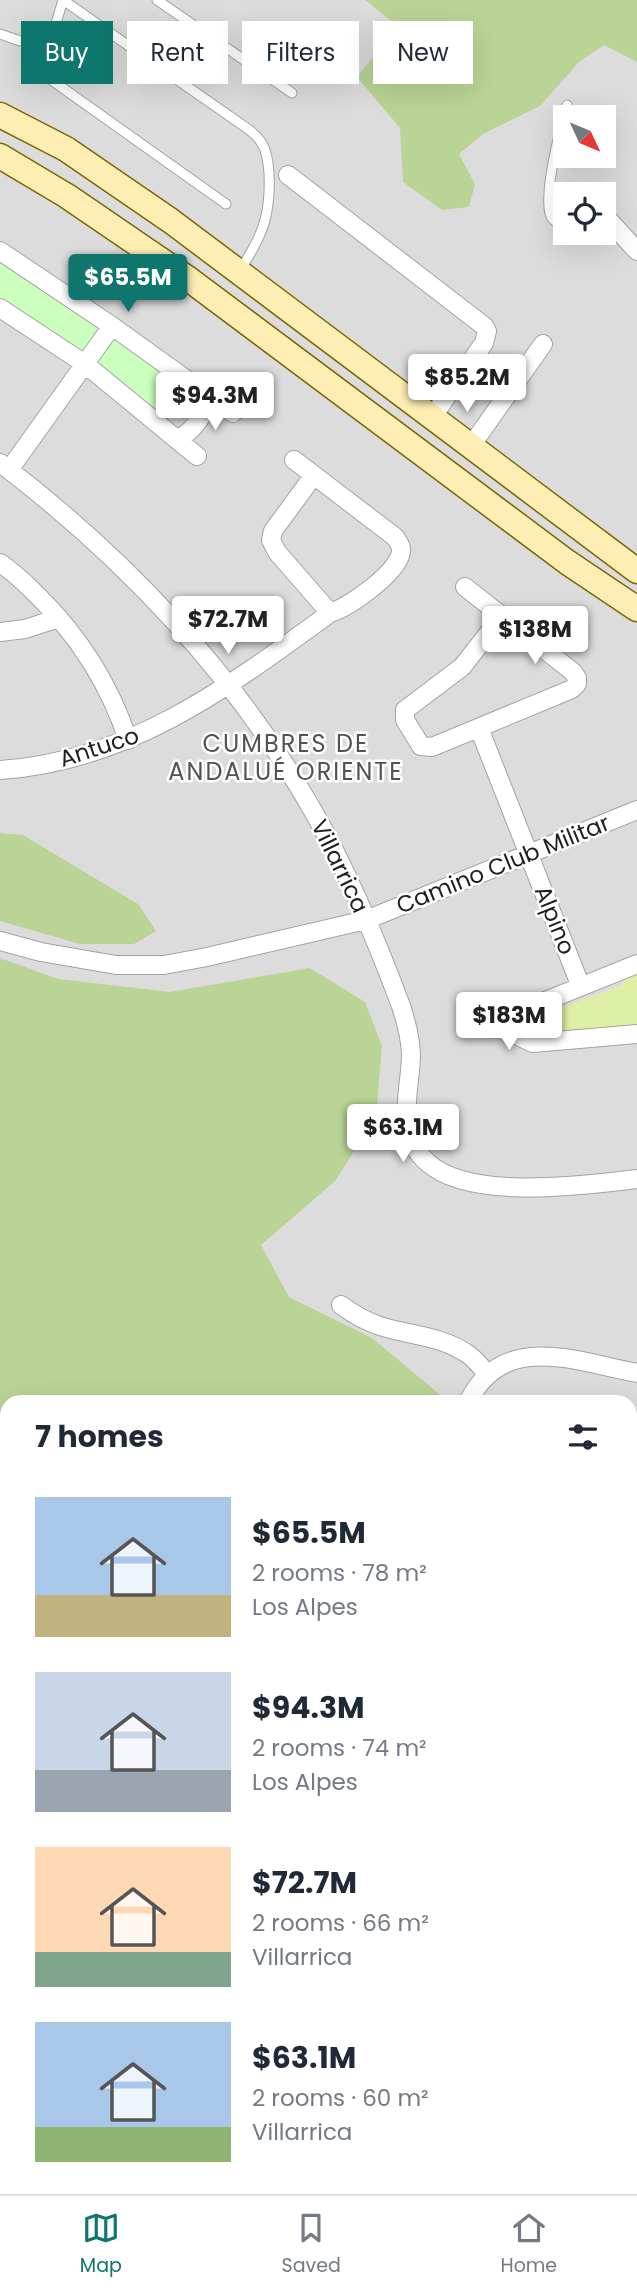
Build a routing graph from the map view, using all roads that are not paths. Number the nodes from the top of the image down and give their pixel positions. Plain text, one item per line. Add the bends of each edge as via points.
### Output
1 (63, 0) edge
2 (157, 0) edge
3 (0, 34) edge
4 (20, 41) dead end
5 (292, 93) dead end
6 (0, 115) edge
7 (0, 156) edge
8 (553, 165) edge
9 (288, 175) dead end
10 (226, 204) dead end
11 (553, 217) edge
12 (616, 229) edge
13 (0, 251) edge
14 (212, 251) junction
15 (637, 251) edge
16 (240, 271) junction
17 (190, 280) junction
18 (0, 308) edge
19 (112, 326) junction
20 (543, 344) dead end
21 (85, 363) junction
22 (208, 395) junction
23 (233, 413) dead end
24 (433, 416) junction
25 (178, 439) junction
26 (471, 446) junction
27 (197, 456) dead end
28 (294, 460) dead end
29 (4, 467) edge
30 (314, 475) junction
31 (0, 564) edge
32 (637, 571) edge
33 (465, 587) dead end
34 (637, 609) edge
35 (330, 613) junction
36 (502, 616) junction
37 (59, 618) junction
38 (0, 632) edge
39 (227, 685) junction
40 (479, 728) junction
41 (128, 740) junction
42 (0, 770) edge
43 (637, 810) edge
44 (530, 854) junction
45 (366, 920) junction
46 (0, 941) edge
47 (637, 964) edge
48 (581, 987) junction
49 (637, 1034) edge
50 (637, 1180) edge
51 (341, 1305) dead end
52 (637, 1373) edge
53 (488, 1375) junction
54 (473, 1395) edge

1 - 10 lane via 45,60 50,79
1 - 16 lane via 262,143 268,168 266,217
2 - 5 lane
3 - 4 lane
6 - 14 street via 66,149
7 - 17 street via 51,185
8 - 11 lane
9 - 24 street via 484,326 484,344
12 - 15 street
13 - 19 street
14 - 16 street
14 - 17 street
16 - 24 street
17 - 34 street via 567,562
18 - 21 street
19 - 21 street
19 - 22 street
20 - 26 street
21 - 25 street
21 - 29 street
22 - 23 street
22 - 25 street via 199,421
24 - 26 street
25 - 27 street
26 - 32 street
28 - 30 street
29 - 39 street, Villarrica via 77,527 149,596
30 - 35 street via 275,527 271,540 276,552
30 - 35 street, Antuco via 395,537 401,547 386,574
31 - 37 street
33 - 36 street
35 - 39 street, Antuco
36 - 40 street via 573,672 578,681 572,689
36 - 40 street via 462,667 410,705 404,716 424,748
37 - 38 street
37 - 41 street via 96,667
39 - 41 street, Antuco via 180,716
39 - 45 street, Villarrica via 314,811
40 - 44 street, Alpino
41 - 42 street, Antuco via 71,759
43 - 44 street, Camino Club Militar
44 - 45 street, Camino Club Militar
44 - 48 street, Alpino
45 - 46 street, Camino Club Militar via 164,965 89,962
45 - 50 street, Villarrica via 410,1039 405,1124 422,1158 447,1175 502,1186 577,1187
47 - 48 street
48 - 49 street via 524,1011 517,1020 520,1037 533,1043
51 - 53 street via 374,1324 432,1336 456,1347
52 - 53 street via 546,1355 514,1360
53 - 54 street

